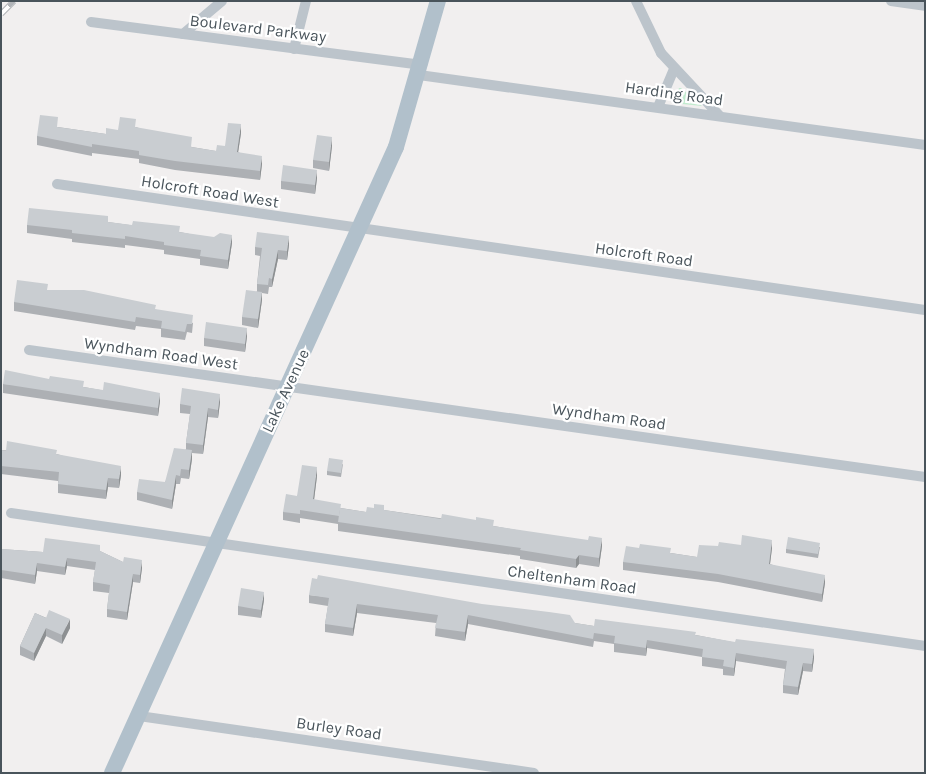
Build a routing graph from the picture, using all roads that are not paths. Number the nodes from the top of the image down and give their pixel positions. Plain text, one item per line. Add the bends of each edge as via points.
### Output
1 (222, 1) edge
2 (306, 1) edge
3 (438, 1) edge
4 (636, 1) edge
5 (891, 1) edge
6 (925, 6) edge
7 (91, 22) dead end
8 (183, 34) junction
9 (294, 49) junction
10 (674, 69) junction
11 (420, 70) junction
12 (658, 107) junction
13 (719, 115) junction
14 (925, 145) edge
15 (56, 184) dead end
16 (358, 229) junction
17 (925, 310) edge
18 (30, 350) dead end
19 (288, 386) junction
20 (925, 477) edge
21 (11, 513) dead end
22 (215, 543) junction
23 (925, 646) edge
24 (138, 716) junction
25 (112, 773) edge
26 (534, 773) edge

1 - 8 street
2 - 9 street
3 - 11 main road, Lake Avenue
4 - 10 street via 652,39
5 - 6 street
7 - 8 street, Boulevard Parkway
8 - 9 street, Boulevard Parkway
9 - 11 street, Boulevard Parkway
10 - 12 street
10 - 13 street
11 - 12 street, Harding Road
11 - 16 main road, Lake Avenue via 396,147
12 - 13 street, Harding Road
13 - 14 street, Harding Road
15 - 16 street, Holcroft Road West
16 - 17 street, Holcroft Road
16 - 19 main road, Lake Avenue
18 - 19 street, Wyndham Road West
19 - 20 street, Wyndham Road
19 - 22 main road, Lake Avenue
21 - 22 street, Cheltenham Road
22 - 23 street, Cheltenham Road
22 - 24 main road, Lake Avenue
24 - 25 main road, Lake Avenue
24 - 26 street, Burley Road

